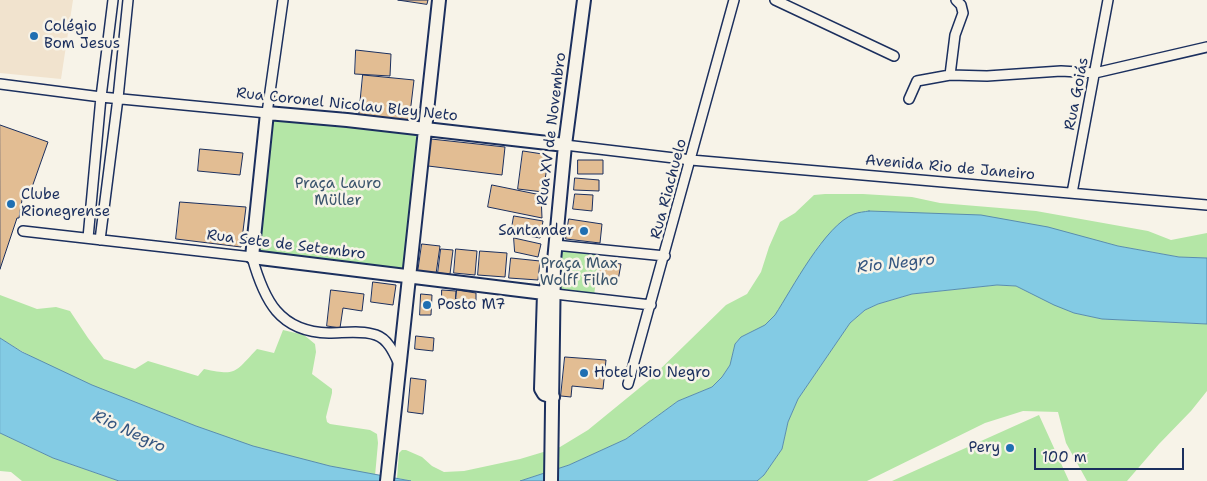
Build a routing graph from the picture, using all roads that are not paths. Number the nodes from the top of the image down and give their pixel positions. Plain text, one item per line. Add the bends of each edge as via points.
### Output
1 (113, 0) edge
2 (128, 0) edge
3 (283, 0) edge
4 (439, 0) edge
5 (584, 0) edge
6 (734, 0) edge
7 (775, 0) edge
8 (956, 0) edge
9 (1108, 0) edge
10 (111, 20) junction
11 (125, 22) junction
12 (1207, 47) edge
13 (894, 56) dead end
14 (1095, 73) junction
15 (950, 75) junction
16 (0, 84) edge
17 (101, 97) junction
18 (118, 98) junction
19 (909, 99) dead end
20 (267, 113) junction
21 (425, 129) junction
22 (565, 145) junction
23 (691, 160) junction
24 (1072, 193) junction
25 (1207, 205) edge
26 (23, 231) dead end
27 (88, 238) junction
28 (100, 240) junction
29 (556, 245) junction
30 (665, 256) junction
31 (252, 257) junction
32 (410, 276) junction
33 (549, 293) junction
34 (651, 305) junction
35 (400, 364) junction
36 (628, 384) dead end
37 (388, 481) edge
38 (551, 481) edge

1 - 10 street
2 - 11 street
3 - 20 street
4 - 21 main road
5 - 22 main road, Rua XV de Novembro
6 - 23 street, Rua Riachuelo
7 - 13 street
8 - 15 street via 963,13 955,35
9 - 14 street, Rua Goiás
10 - 11 street
10 - 17 street
11 - 18 street
12 - 14 street
14 - 15 street
14 - 24 street, Rua Goiás
15 - 19 street via 917,81
16 - 17 street, Rua Coronel Nicolau Bley Neto
17 - 18 street, Rua Coronel Nicolau Bley Neto
17 - 27 street
18 - 20 street, Rua Coronel Nicolau Bley Neto
18 - 28 street
20 - 21 main road, Rua Coronel Nicolau Bley Neto
20 - 31 main road
21 - 22 main road, Rua Coronel Nicolau Bley Neto
21 - 32 main road
22 - 23 street, Rua Coronel Nicolau Bley Neto
22 - 29 main road, Rua XV de Novembro
23 - 24 street, Avenida Rio de Janeiro
23 - 30 street, Rua Riachuelo
24 - 25 street, Avenida Rio de Janeiro
26 - 27 street, Rua Sete de Setembro
27 - 28 street, Rua Sete de Setembro
28 - 31 street, Rua Sete de Setembro
29 - 30 street
29 - 33 main road, Rua XV de Novembro
30 - 34 street, Rua Riachuelo
31 - 32 main road, Rua Sete de Setembro
31 - 35 street via 266,296 285,320 302,329 318,332 377,335 388,344
32 - 33 main road, Rua Sete de Setembro
32 - 35 main road
33 - 34 street, Rua Sete de Setembro
33 - 38 main road, Rua XV de Novembro via 541,389 553,397
34 - 36 street, Rua Riachuelo
35 - 37 main road

